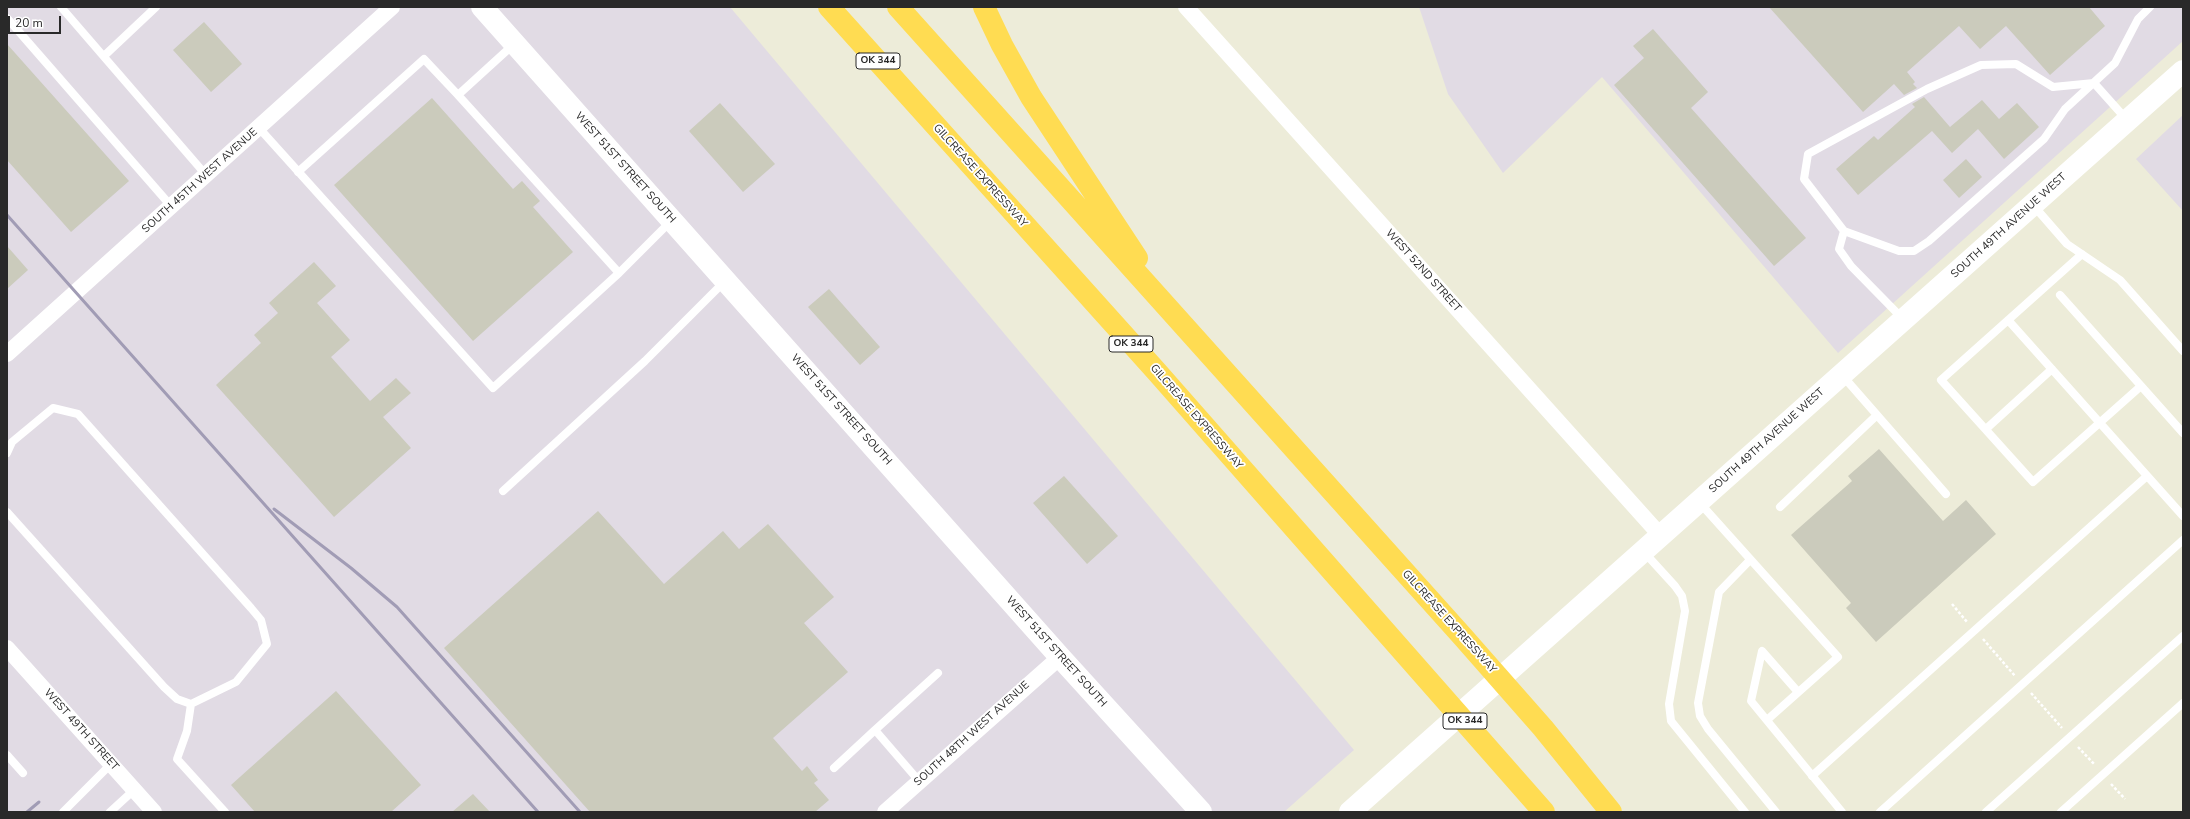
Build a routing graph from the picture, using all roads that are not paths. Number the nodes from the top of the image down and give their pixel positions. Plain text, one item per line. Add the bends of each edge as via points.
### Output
1 (61, 7) edge
2 (156, 7) edge
3 (392, 7) edge
4 (482, 7) edge
5 (829, 7) edge
6 (898, 7) edge
7 (984, 7) edge
8 (1186, 7) edge
9 (2150, 7) edge
10 (7, 18) edge
11 (514, 44) junction
12 (104, 56) junction
13 (2183, 71) edge
14 (2094, 83) junction
15 (458, 95) junction
16 (2127, 120) junction
17 (259, 128) junction
18 (298, 172) junction
19 (206, 175) junction
20 (2032, 205) junction
21 (172, 206) junction
22 (671, 220) junction
23 (1844, 231) junction
24 (2082, 254) junction
25 (619, 273) junction
26 (725, 280) junction
27 (2060, 295) dead end
28 (1903, 320) junction
29 (2008, 320) junction
30 (1180, 323) junction
31 (2183, 351) edge
32 (7, 354) edge
33 (2052, 369) junction
34 (1842, 375) junction
35 (2141, 386) junction
36 (1877, 415) junction
37 (2100, 423) junction
38 (1986, 429) junction
39 (2183, 433) edge
40 (9, 439) edge
41 (7, 453) edge
42 (2147, 476) junction
43 (503, 491) dead end
44 (1946, 494) dead end
45 (1698, 502) junction
46 (1780, 507) dead end
47 (7, 512) edge
48 (2183, 516) edge
49 (1661, 536) junction
50 (2183, 540) edge
51 (1644, 551) junction
52 (1750, 560) junction
53 (2183, 636) edge
54 (7, 648) edge
55 (1060, 657) junction
56 (938, 673) dead end
57 (1798, 692) junction
58 (2183, 703) edge
59 (191, 704) junction
60 (1767, 720) junction
61 (875, 730) junction
62 (7, 755) edge
63 (111, 764) junction
64 (834, 768) dead end
65 (23, 773) dead end
66 (1812, 776) junction
67 (920, 781) junction
68 (134, 790) junction
69 (63, 812) edge
70 (110, 812) edge
71 (154, 812) edge
72 (225, 812) edge
73 (885, 812) edge
74 (1201, 812) edge
75 (1350, 812) edge
76 (1544, 812) edge
77 (1611, 812) edge
78 (1744, 812) edge
79 (1776, 812) edge
80 (1842, 812) edge
81 (1880, 812) edge
82 (1986, 812) edge
83 (2061, 812) edge

1 - 12 lane
2 - 12 lane
3 - 17 street, SOUTH 45TH WEST AVENUE
4 - 11 street, WEST 51ST STREET SOUTH
5 - 76 highway, GILCREASE EXPRESSWAY / OK 344
6 - 30 highway, GILCREASE EXPRESSWAY
7 - 30 highway via 1031,97
8 - 49 street, WEST 52ND STREET
9 - 14 lane via 2138,19 2115,63
10 - 21 lane
11 - 15 lane
11 - 22 street, WEST 51ST STREET SOUTH
12 - 19 lane
13 - 16 street, SOUTH 49TH AVENUE WEST
14 - 16 lane
14 - 23 lane via 2065,110 2044,139 1929,241 1914,251 1899,251
14 - 23 lane via 2052,87 2016,64 1981,65 1927,89 1808,154 1804,179
15 - 18 lane via 424,59
15 - 25 lane
16 - 20 street, SOUTH 49TH AVENUE WEST
17 - 18 lane
17 - 19 street, SOUTH 45TH WEST AVENUE
18 - 25 lane via 493,388
19 - 21 street, SOUTH 45TH WEST AVENUE
20 - 24 lane via 2067,244
20 - 28 street, SOUTH 49TH AVENUE WEST
21 - 32 street, SOUTH 45TH WEST AVENUE
22 - 25 lane
22 - 26 street, WEST 51ST STREET SOUTH
23 - 28 lane via 1838,249
24 - 29 lane
24 - 31 lane via 2120,280
26 - 43 lane via 645,361
26 - 55 street, WEST 51ST STREET SOUTH
27 - 35 lane
28 - 34 street, SOUTH 49TH AVENUE WEST
29 - 33 lane
29 - 38 lane via 1941,380
30 - 77 highway, GILCREASE EXPRESSWAY via 1463,638
33 - 37 lane
33 - 38 lane
34 - 36 lane
34 - 45 street, SOUTH 49TH AVENUE WEST
35 - 37 lane
35 - 39 lane
36 - 44 lane
36 - 46 lane
37 - 38 lane via 2033,482
37 - 42 lane
40 - 41 lane
40 - 59 lane via 52,408 78,414 261,620 267,644 236,682
42 - 48 lane
42 - 66 lane
45 - 49 street, SOUTH 49TH AVENUE WEST
45 - 52 lane
47 - 59 lane via 164,687 177,699
49 - 51 street, SOUTH 49TH AVENUE WEST
50 - 81 lane
51 - 75 street, SOUTH 49TH AVENUE WEST
51 - 78 lane via 1682,596 1685,611 1669,704 1671,721
52 - 57 lane via 1838,657
52 - 79 lane via 1719,592 1698,703 1700,716 1708,729
53 - 82 lane
54 - 63 street, WEST 49TH STREET
55 - 67 street, SOUTH 48TH WEST AVENUE
55 - 74 street, WEST 51ST STREET SOUTH
56 - 61 lane
57 - 60 lane
57 - 60 lane via 1762,651 1751,701
58 - 83 lane
59 - 72 lane via 187,731 177,759
60 - 66 lane
61 - 64 lane
61 - 67 lane
62 - 65 lane
63 - 68 street, WEST 49TH STREET
63 - 69 lane
66 - 80 lane
67 - 73 street, SOUTH 48TH WEST AVENUE
68 - 70 lane
68 - 71 street, WEST 49TH STREET

